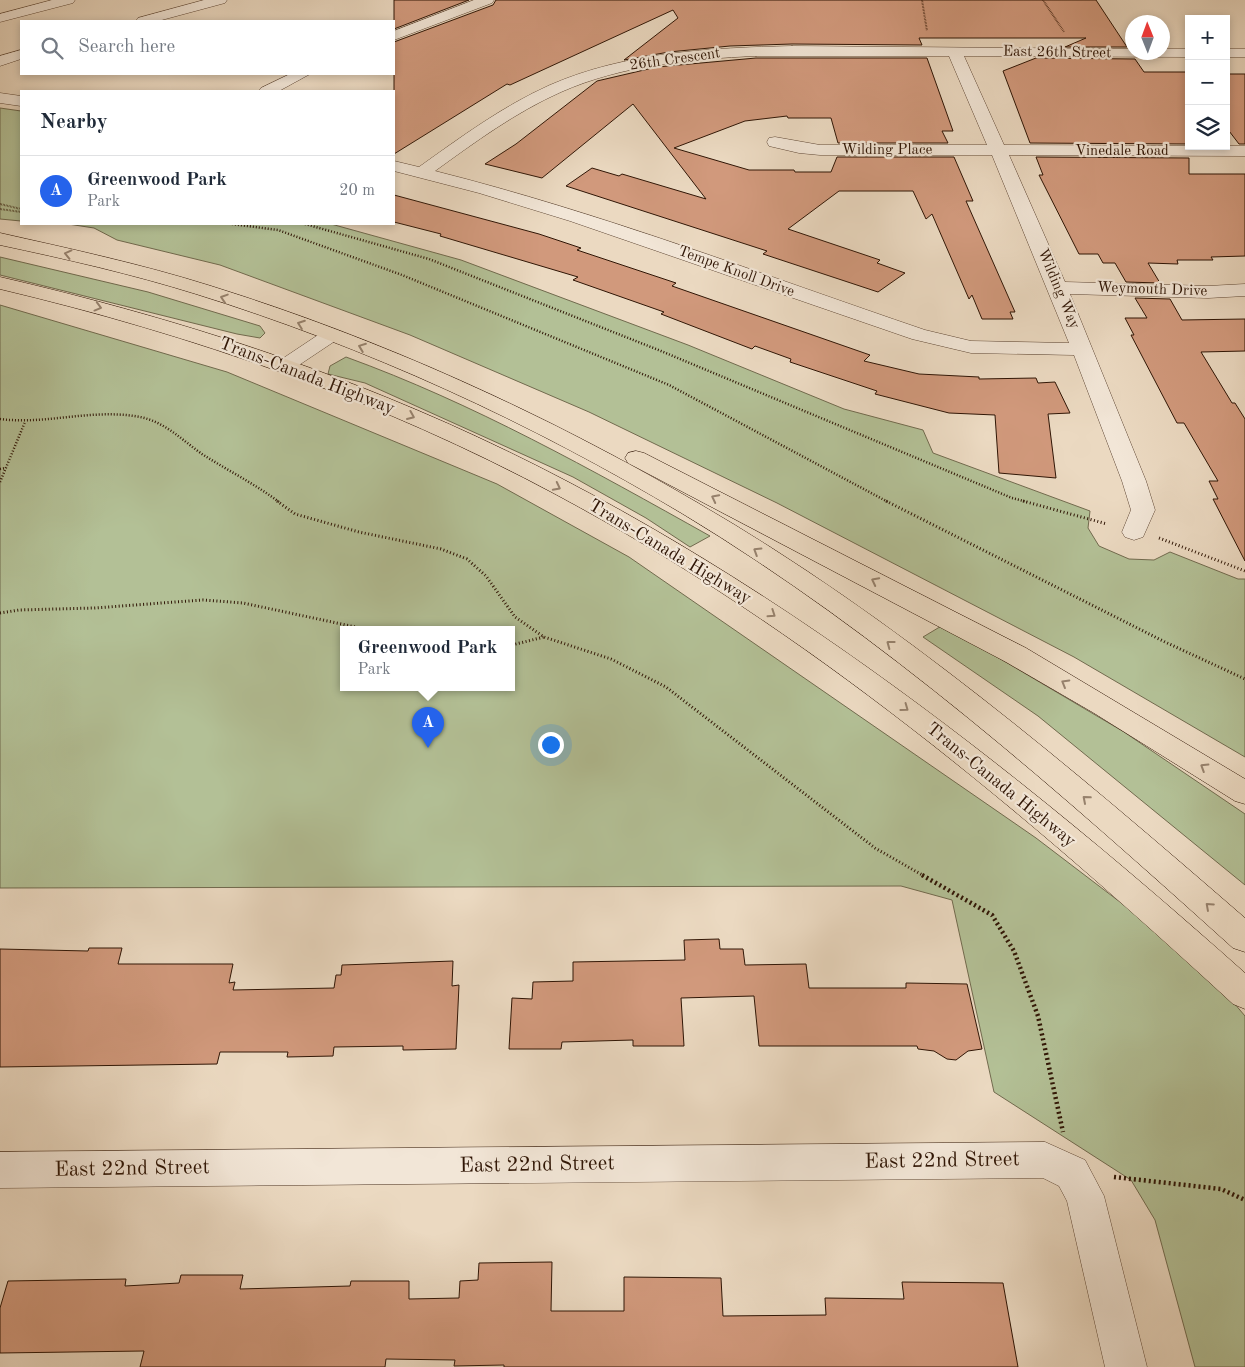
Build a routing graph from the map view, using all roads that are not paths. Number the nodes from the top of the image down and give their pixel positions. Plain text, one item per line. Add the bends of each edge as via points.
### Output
1 (68, 0) edge
2 (220, 0) edge
3 (487, 0) edge
4 (0, 18) edge
5 (148, 20) edge
6 (395, 36) edge
7 (955, 52) junction
8 (1230, 53) edge
9 (1245, 53) edge
10 (20, 54) edge
11 (1185, 54) edge
12 (0, 61) edge
13 (300, 75) edge
14 (269, 90) edge
15 (0, 98) edge
16 (20, 101) edge
17 (775, 142) dead end
18 (1000, 150) junction
19 (1245, 151) edge
20 (395, 166) edge
21 (423, 172) junction
22 (0, 239) edge
23 (0, 283) edge
24 (1058, 288) junction
25 (1245, 290) edge
26 (331, 335) junction
27 (1083, 348) junction
28 (392, 359) junction
29 (286, 365) junction
30 (1134, 532) road end
31 (1245, 793) edge
32 (1245, 938) edge
33 (1245, 994) edge
34 (0, 1170) edge
35 (1126, 1367) edge

1 - 4 street
2 - 5 street
3 - 6 street
7 - 11 street, East 26th Street
7 - 18 street, Wilding Way
7 - 21 street, 26th Crescent via 753,51 672,58 619,67 543,94 494,122
8 - 9 street
10 - 12 street
13 - 14 street
15 - 16 street
17 - 18 street, Wilding Place via 820,150
18 - 19 street, Vinedale Road
18 - 24 street, Wilding Way
20 - 21 street, Tempe Knoll Drive
21 - 27 street, Tempe Knoll Drive via 595,223 942,341 993,348
26 -> 22 highway via 178,283
23 -> 29 highway, Trans-Canada Highway via 155,322
24 - 25 street, Weymouth Drive
24 - 27 street, Wilding Way
28 -> 26 highway
26 - 29 street
27 - 30 street, Wilding Way via 1143,510
31 -> 28 highway via 1016,655 643,461 559,424
32 -> 28 highway via 1039,759 934,676 776,563 616,466 465,390
29 -> 33 highway, Trans-Canada Highway via 413,416 505,460 651,538 737,590 873,685 994,778 1112,875
34 - 35 street, East 22nd Street via 1045,1160 1072,1173 1085,1196

